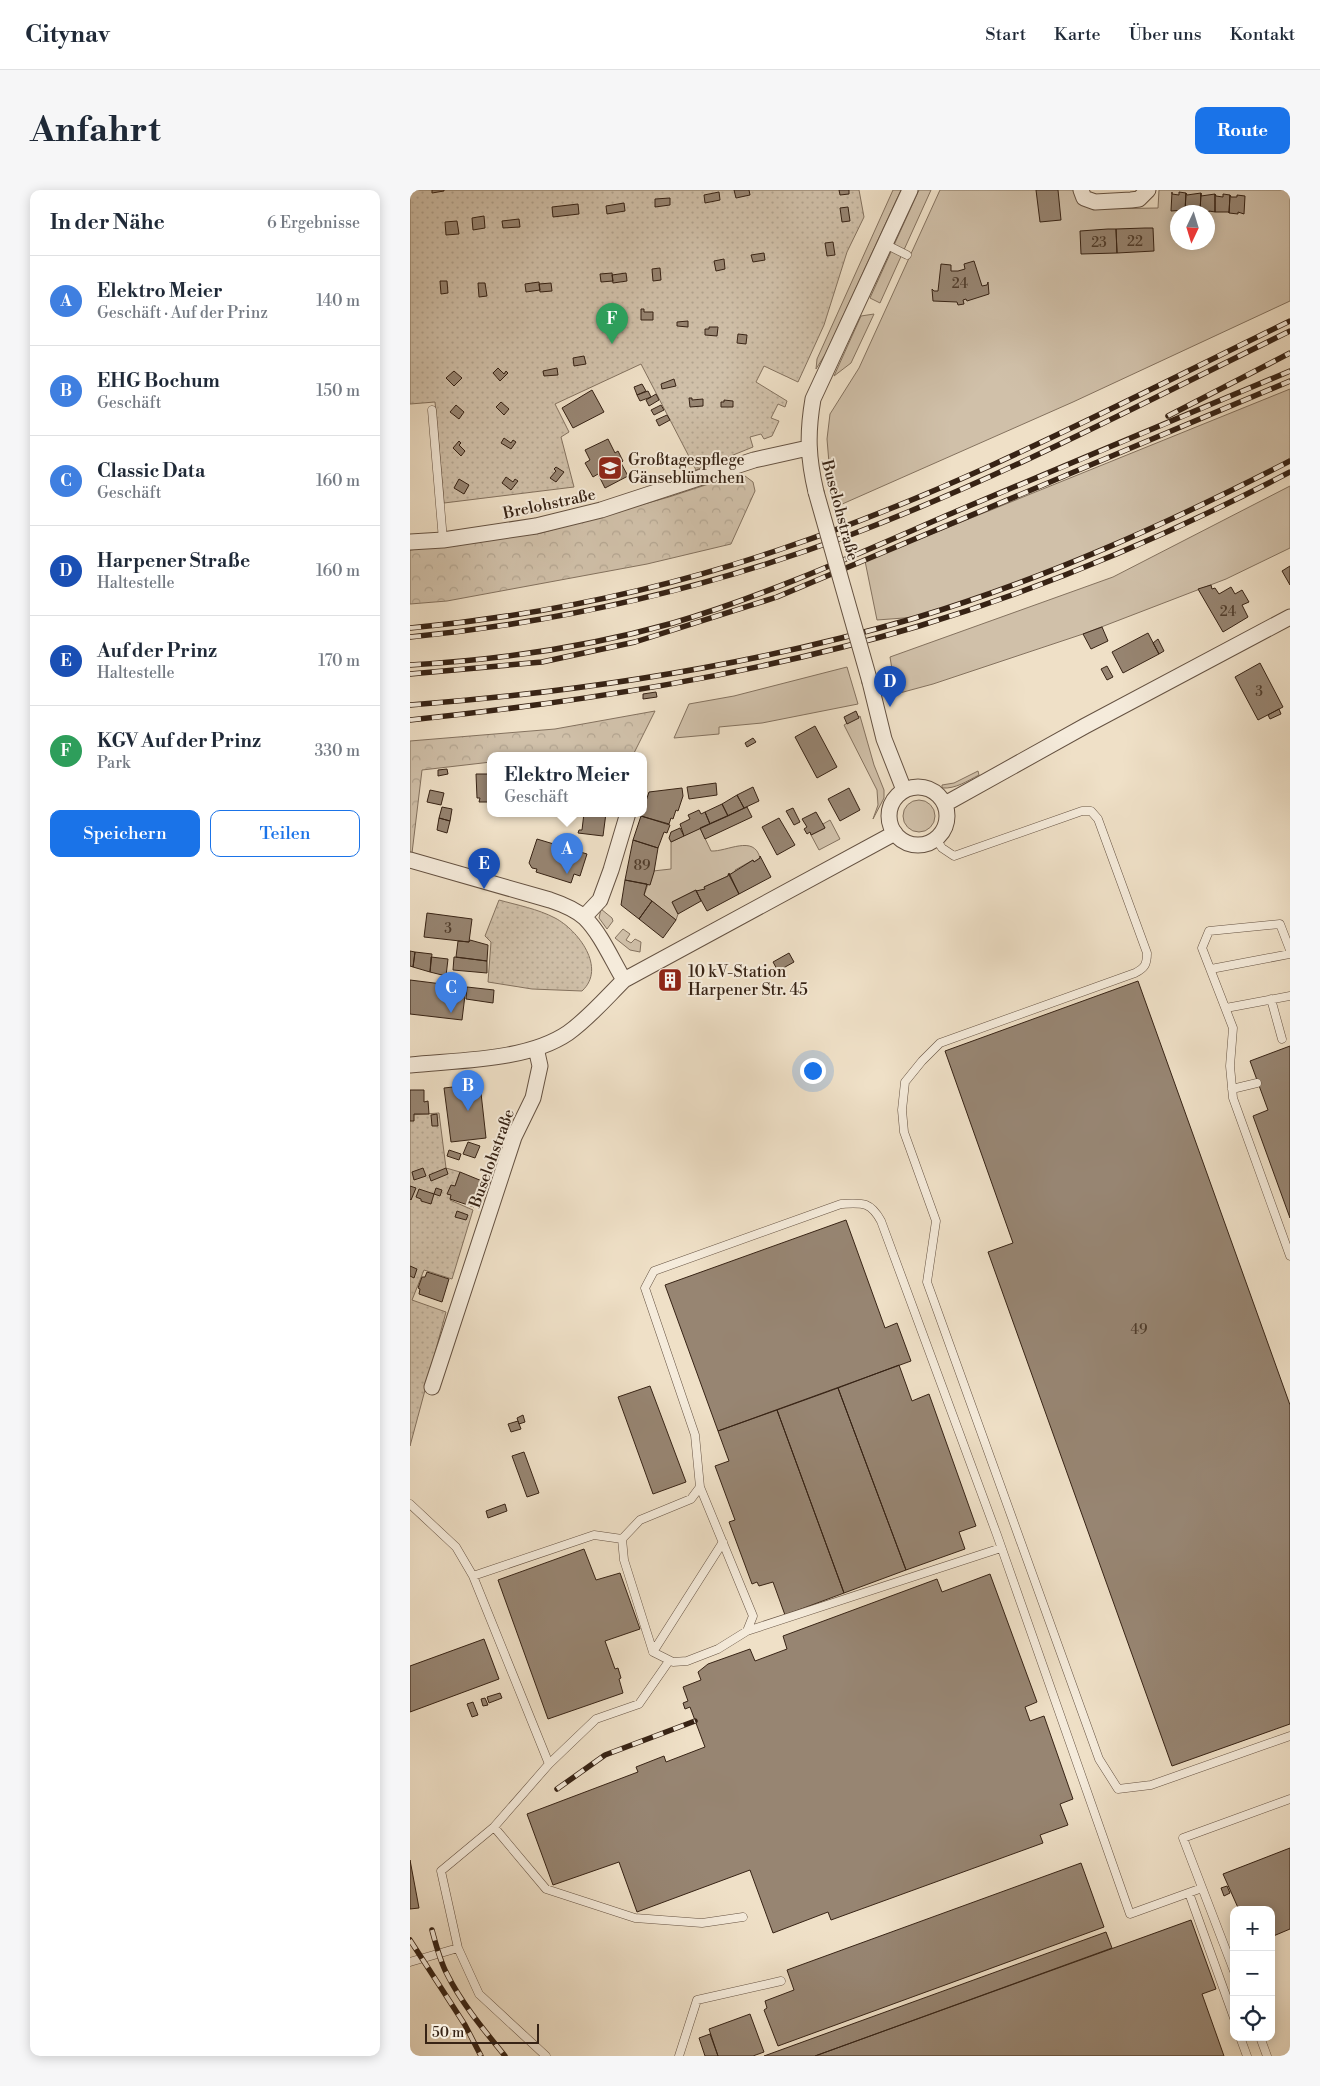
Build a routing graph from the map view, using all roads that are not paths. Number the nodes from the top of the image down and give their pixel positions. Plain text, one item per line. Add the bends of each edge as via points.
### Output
1 (910, 190) edge
2 (1081, 190) edge
3 (1148, 190) edge
4 (885, 244) junction
5 (907, 255) dead end
6 (432, 410) dead end
7 (808, 448) junction
8 (444, 540) junction
9 (410, 542) edge
10 (1290, 617) edge
11 (904, 790) junction
12 (945, 804) junction
13 (627, 817) edge
14 (895, 833) junction
15 (936, 839) junction
16 (410, 860) edge
17 (584, 917) junction
18 (1290, 923) edge
19 (1280, 924) junction
20 (1290, 950) edge
21 (1290, 954) edge
22 (1211, 969) junction
23 (624, 980) junction
24 (1290, 996) edge
25 (1271, 1000) junction
26 (1226, 1008) junction
27 (1282, 1039) dead end
28 (536, 1048) junction
29 (410, 1065) edge
30 (1257, 1082) dead end
31 (1232, 1089) junction
32 (1290, 1256) edge
33 (432, 1387) dead end
34 (700, 1487) junction
35 (410, 1504) edge
36 (622, 1539) junction
37 (723, 1542) junction
38 (1001, 1548) junction
39 (473, 1576) junction
40 (747, 1631) junction
41 (653, 1652) junction
42 (669, 1661) junction
43 (1290, 1736) edge
44 (549, 1764) junction
45 (1290, 1799) edge
46 (494, 1827) junction
47 (1202, 1888) junction
48 (1189, 1893) junction
49 (743, 1917) dead end
50 (458, 1948) junction
51 (1230, 1960) edge
52 (410, 1962) edge
53 (781, 1981) dead end
54 (1230, 2007) edge
55 (1241, 2041) edge
56 (1261, 2041) edge
57 (546, 2056) edge
58 (678, 2056) edge
59 (1247, 2056) edge
60 (1267, 2056) edge

1 - 4 street, Buselohstraße
2 - 3 street via 1084,198 1096,202 1138,199
4 - 5 lane
4 - 7 street, Buselohstraße via 813,399
6 - 8 lane
7 - 8 street, Brelohstraße via 754,460 601,510 536,526
7 - 11 street, Buselohstraße, bridge via 816,492 884,740
8 - 9 street, Brelohstraße
10 - 12 street
11 - 12 street via 914,787 932,791
11 - 14 street via 890,810
12 - 15 street via 946,823
13 - 17 street via 600,900
14 - 15 street via 910,844
14 - 23 street
15 - 43 lane via 954,856 1082,811 1091,811 1098,819 1147,953 1147,962 1135,972 940,1043 905,1082 902,1110 904,1132 936,1221 927,1282 1099,1758 1118,1789 1151,1785
16 - 17 street via 550,900
17 - 23 street
18 - 19 lane
19 - 20 lane
19 - 22 lane via 1209,931 1202,948
21 - 22 lane
22 - 26 lane
23 - 28 street via 567,1033
24 - 25 lane
25 - 26 lane
25 - 27 lane
26 - 31 lane via 1233,1028
28 - 29 street via 474,1059
28 - 33 street, Buselohstraße via 540,1066 533,1098 514,1136
30 - 31 lane
31 - 32 lane
34 - 36 lane via 690,1499 640,1520
34 - 37 lane
34 - 38 lane via 695,1434 645,1288 654,1271 841,1204 862,1203 874,1209 881,1221
35 - 39 lane via 456,1547
36 - 39 lane via 594,1536
36 - 41 lane via 624,1560
37 - 40 lane via 753,1616
37 - 41 lane
38 - 40 lane
38 - 48 lane via 1130,1914
39 - 44 lane
40 - 42 lane via 718,1649 687,1661
41 - 42 lane
42 - 44 lane via 639,1704 596,1719
44 - 46 lane
45 - 47 lane via 1183,1838
46 - 49 lane via 546,1889 634,1918 702,1923
46 - 50 lane via 441,1871
47 - 48 lane
47 - 51 lane
48 - 54 lane
50 - 52 lane
50 - 57 lane via 479,1994
53 - 58 lane via 697,2000
55 - 59 lane
56 - 60 lane

